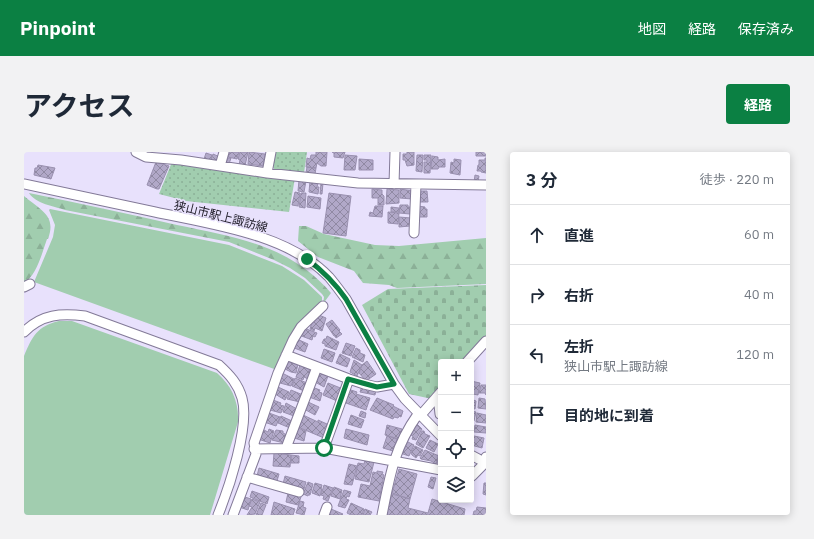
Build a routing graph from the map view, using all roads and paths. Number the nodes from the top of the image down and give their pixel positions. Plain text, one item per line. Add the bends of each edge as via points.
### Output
1 (136, 152) edge
2 (224, 152) edge
3 (271, 152) edge
4 (395, 152) edge
5 (220, 166) junction
6 (267, 172) junction
7 (24, 184) edge
8 (394, 184) junction
9 (416, 184) junction
10 (486, 184) edge
11 (414, 233) dead end
12 (323, 306) dead end
13 (24, 332) edge
14 (486, 341) edge
15 (286, 355) junction
16 (470, 359) edge
17 (317, 367) junction
18 (348, 379) junction
19 (394, 384) junction
20 (438, 395) edge
21 (419, 415) junction
22 (438, 433) edge
23 (286, 448) junction
24 (324, 448) junction
25 (254, 449) junction
26 (474, 456) edge
27 (394, 460) junction
28 (486, 461) edge
29 (438, 469) edge
30 (474, 474) edge
31 (247, 477) junction
32 (299, 492) dead end
33 (218, 515) edge
34 (233, 515) edge
35 (382, 515) edge

1 - 5 street via 146,157
2 - 5 street
3 - 6 street
4 - 8 street
5 - 6 street
6 - 8 street via 358,183
7 - 19 street, 狭山市駅上諏訪線 via 227,227 250,233 292,250 319,268 338,287
8 - 9 street
9 - 10 street
9 - 11 street
12 - 15 street via 301,327
13 - 33 street via 37,320 51,316 85,316 220,365 230,374 242,399 244,418 232,474
14 - 16 street
15 - 17 street
15 - 25 street
17 - 18 street
17 - 23 street
18 - 19 street via 377,387
18 - 24 street
19 - 21 street, 狭山市駅上諏訪線
20 - 21 street
21 - 22 street, 狭山市駅上諏訪線
21 - 27 street via 406,432
23 - 24 street
23 - 25 street
24 - 27 street
25 - 31 street via 256,454
26 - 28 street
27 - 29 street
27 - 35 street
28 - 30 street
31 - 32 street
31 - 34 street

